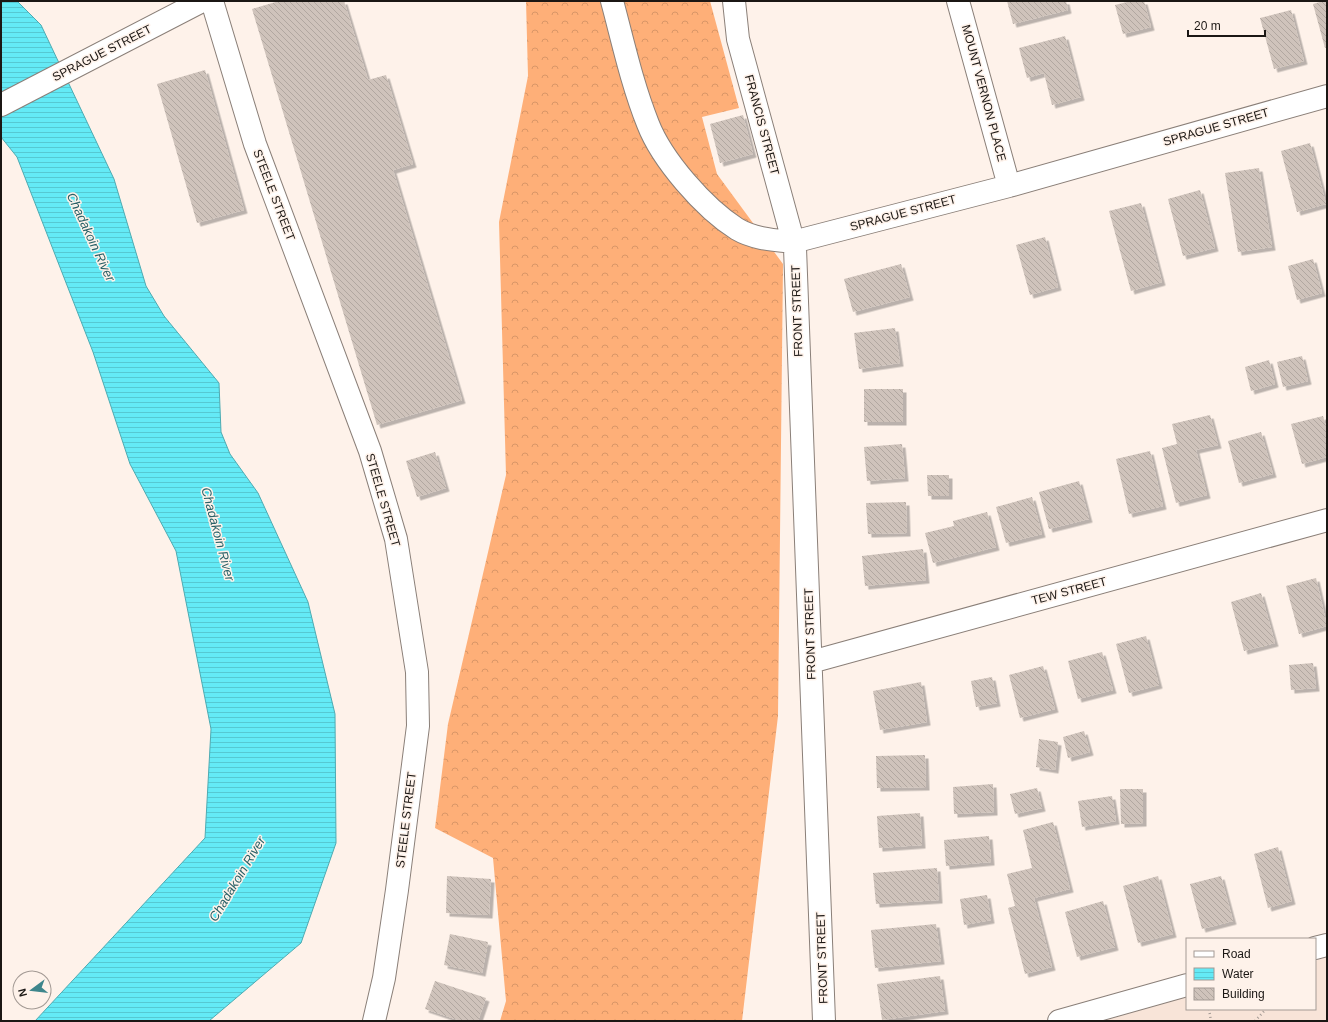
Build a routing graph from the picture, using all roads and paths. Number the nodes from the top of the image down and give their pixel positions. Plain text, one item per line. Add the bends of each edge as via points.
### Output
1 (202, 1) edge
2 (212, 1) edge
3 (612, 1) edge
4 (734, 1) edge
5 (958, 1) edge
6 (1327, 96) edge
7 (1, 105) edge
8 (1010, 186) junction
9 (794, 245) junction
10 (1327, 520) edge
11 (811, 662) junction
12 (1327, 945) edge
13 (1316, 948) edge
14 (1186, 985) edge
15 (1209, 1010) edge
16 (1265, 1010) edge
17 (374, 1021) edge
18 (824, 1021) edge
19 (1059, 1021) edge
20 (1211, 1021) edge
21 (1255, 1021) edge

1 - 7 street, SPRAGUE STREET
2 - 17 street, STEELE STREET via 255,144 367,444 396,539 416,664 418,726 384,978
3 - 9 street, SPRAGUE STREET via 643,111 668,162 705,202 738,229 766,240
4 - 9 street, FRANCIS STREET via 738,38
5 - 8 street, MOUNT VERNON PLACE
6 - 8 street, SPRAGUE STREET
8 - 9 street, SPRAGUE STREET
9 - 11 street, FRONT STREET
10 - 11 street, TEW STREET
11 - 18 street, FRONT STREET
12 - 13 street
14 - 19 street
15 - 20 path
16 - 21 path

